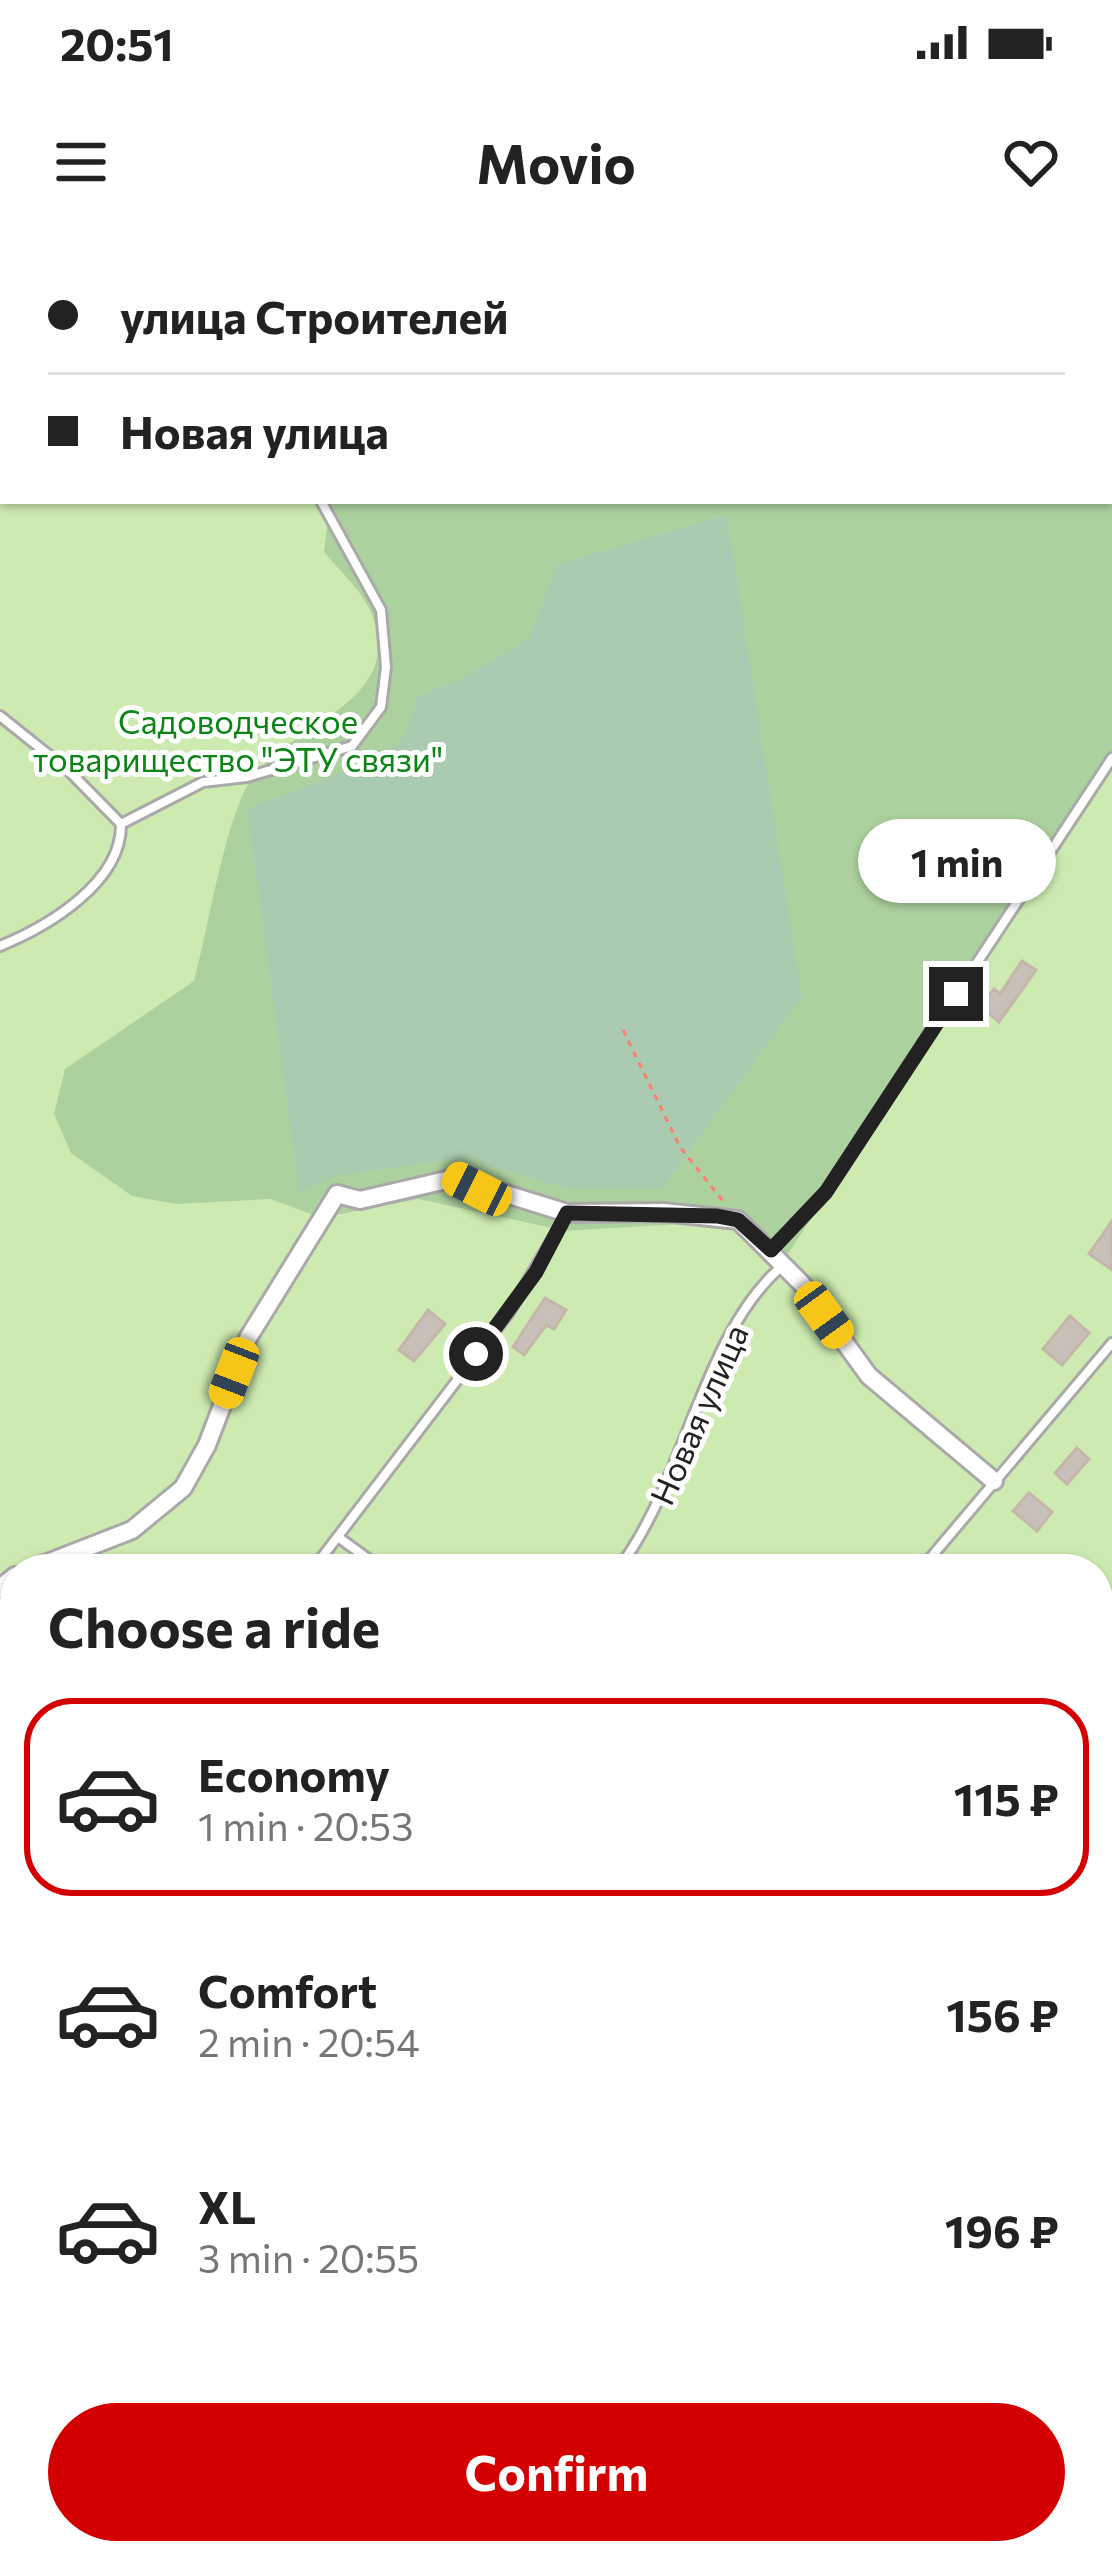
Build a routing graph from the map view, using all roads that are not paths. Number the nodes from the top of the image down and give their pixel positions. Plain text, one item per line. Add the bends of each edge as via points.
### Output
1 (323, 504) edge
2 (0, 716) edge
3 (1112, 758) edge
4 (121, 824) junction
5 (0, 946) edge
6 (567, 1213) junction
7 (771, 1250) junction
8 (784, 1264) junction
9 (1112, 1343) edge
10 (994, 1481) junction
11 (338, 1537) junction
12 (70, 1554) edge
13 (325, 1554) edge
14 (361, 1554) edge
15 (630, 1554) edge
16 (933, 1554) edge

1 - 4 lane via 381,610 381,706 352,746 203,782
2 - 4 lane
3 - 7 lane via 826,1192
4 - 5 lane via 122,847 83,897
6 - 7 street via 738,1220
6 - 11 lane via 509,1311
6 - 12 street via 455,1178 360,1200 337,1194 248,1338 183,1488 132,1530
7 - 8 street
8 - 10 street via 869,1376
8 - 15 lane, Новая улица via 755,1289
9 - 10 lane
10 - 16 lane
11 - 13 lane
11 - 14 lane

